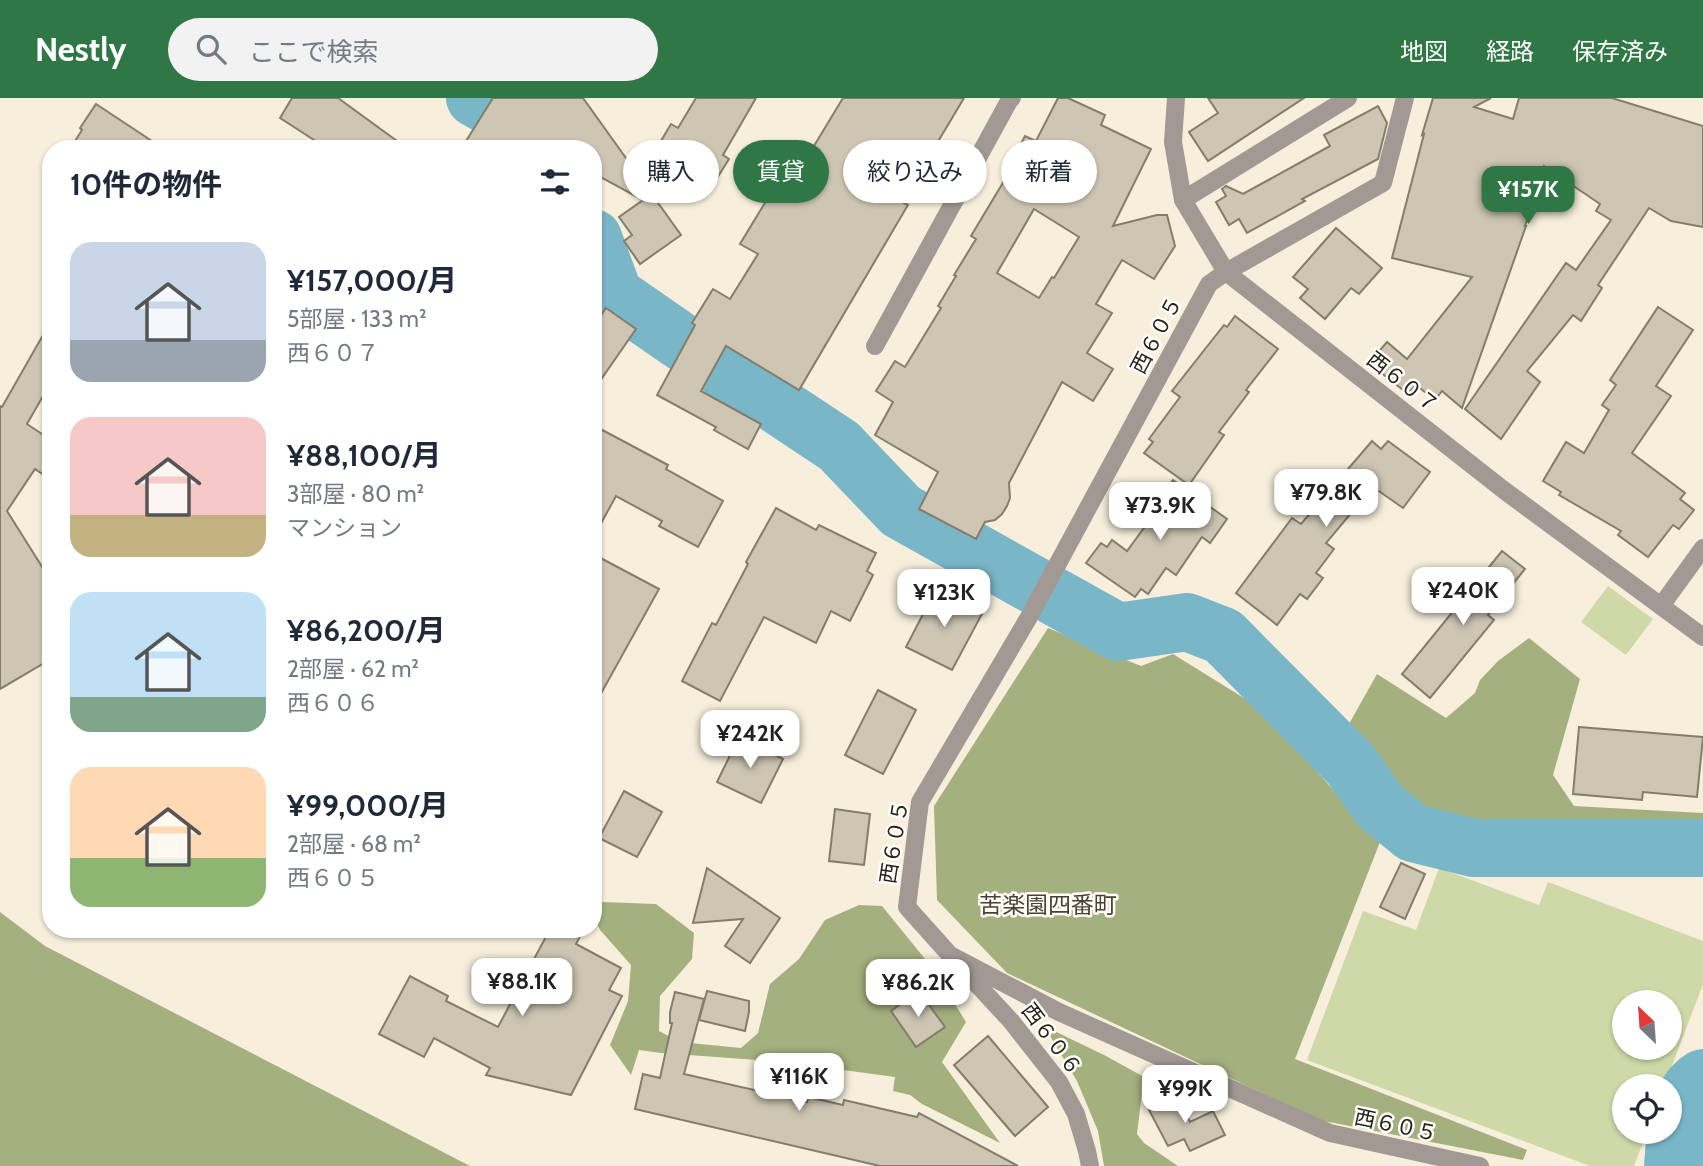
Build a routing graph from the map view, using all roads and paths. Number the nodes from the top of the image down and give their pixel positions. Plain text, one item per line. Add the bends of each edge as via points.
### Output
1 (1012, 98) edge
2 (1176, 98) edge
3 (1348, 98) edge
4 (1405, 98) edge
5 (1183, 200) junction
6 (1226, 272) junction
7 (875, 346) dead end
8 (1703, 548) edge
9 (1661, 606) junction
10 (1703, 637) edge
11 (950, 955) junction
12 (1090, 1166) edge
13 (1480, 1166) edge

1 - 7 street
2 - 5 street, 西６０７ via 1172,142
3 - 5 street
4 - 6 street, 西６０５ via 1382,183
5 - 6 street, 西６０７
6 - 9 street, 西６０７ via 1505,491
6 - 11 street, 西６０５ via 1209,284 1037,602 920,802 908,907
8 - 9 street
9 - 10 street, 西６０７
11 - 12 street, 西６０６ via 1012,1021 1059,1082 1076,1114
11 - 13 street, 西６０５ via 1059,1012 1329,1133

